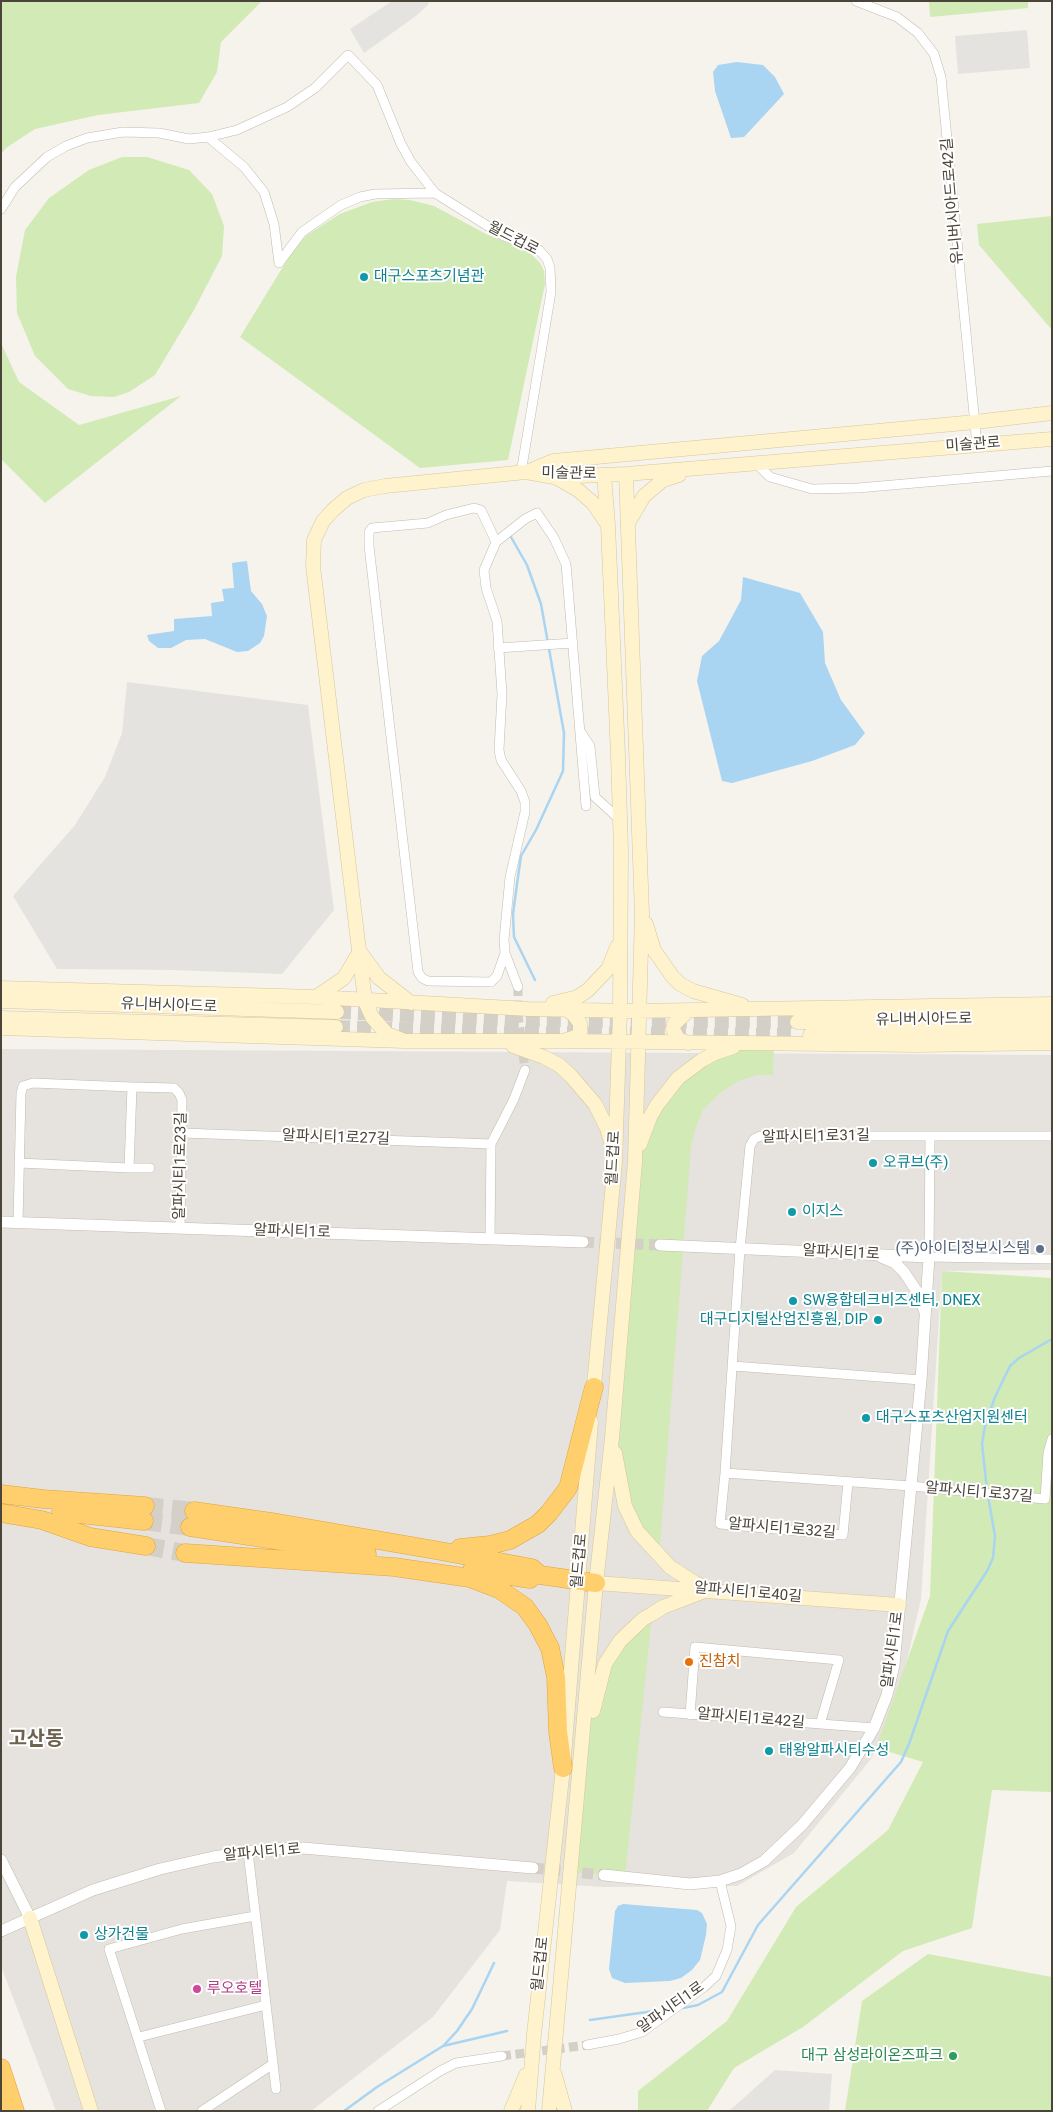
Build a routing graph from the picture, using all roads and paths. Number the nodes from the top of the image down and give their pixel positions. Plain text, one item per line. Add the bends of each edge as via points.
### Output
1 (856, 1) edge
2 (208, 137) junction
3 (435, 193) junction
4 (1, 209) edge
5 (1052, 412) edge
6 (975, 422) junction
7 (1052, 439) edge
8 (977, 445) junction
9 (756, 463) junction
10 (726, 466) junction
11 (1052, 471) edge
12 (524, 473) junction
13 (604, 474) junction
14 (626, 474) junction
15 (554, 476) junction
16 (628, 524) junction
17 (608, 525) junction
18 (496, 542) junction
19 (573, 643) junction
20 (498, 648) junction
21 (580, 730) junction
22 (586, 806) dead end
23 (615, 806) junction
24 (642, 914) junction
25 (621, 936) junction
26 (360, 951) junction
27 (506, 953) junction
28 (518, 986) tunnel mouth
29 (1, 988) edge
30 (316, 997) junction
31 (1, 1000) edge
32 (365, 1000) junction
33 (411, 1003) junction
34 (1052, 1004) edge
35 (566, 1008) junction
36 (529, 1009) junction
37 (755, 1009) junction
38 (620, 1011) junction
39 (641, 1011) junction
40 (337, 1012) tunnel mouth
41 (687, 1012) junction
42 (1, 1018) edge
43 (1052, 1018) edge
44 (336, 1026) tunnel mouth
45 (1, 1028) edge
46 (1052, 1032) edge
47 (405, 1041) junction
48 (565, 1041) junction
49 (498, 1042) junction
50 (619, 1042) junction
51 (640, 1042) junction
52 (688, 1043) junction
53 (1052, 1043) edge
54 (759, 1044) junction
55 (525, 1070) tunnel mouth
56 (132, 1087) junction
57 (182, 1133) junction
58 (930, 1136) junction
59 (1052, 1136) edge
60 (491, 1144) junction
61 (615, 1162) junction
62 (635, 1162) junction
63 (19, 1163) junction
64 (129, 1168) junction
65 (150, 1168) dead end
66 (1, 1222) edge
67 (18, 1222) junction
68 (180, 1228) junction
69 (490, 1239) junction
70 (583, 1242) tunnel mouth
71 (660, 1245) tunnel mouth
72 (740, 1249) junction
73 (875, 1255) junction
74 (929, 1257) junction
75 (1052, 1259) edge
76 (926, 1318) junction
77 (733, 1366) junction
78 (921, 1380) junction
79 (594, 1387) junction
80 (612, 1438) junction
81 (1052, 1439) edge
82 (725, 1473) junction
83 (848, 1482) junction
84 (911, 1486) junction
85 (1, 1494) edge
86 (1, 1504) edge
87 (1, 1513) edge
88 (146, 1546) tunnel mouth
89 (434, 1550) junction
90 (185, 1553) tunnel mouth
91 (540, 1575) junction
92 (578, 1580) junction
93 (596, 1583) junction
94 (715, 1590) junction
95 (899, 1605) junction
96 (663, 1712) dead end
97 (690, 1715) junction
98 (820, 1724) junction
99 (874, 1728) junction
100 (582, 1753) junction
101 (563, 1768) junction
102 (248, 1852) junction
103 (1, 1860) edge
104 (533, 1868) tunnel mouth
105 (604, 1875) tunnel mouth
106 (720, 1881) junction
107 (256, 1916) junction
108 (30, 1918) junction
109 (1, 1930) edge
110 (266, 2005) junction
111 (139, 2037) junction
112 (587, 2045) tunnel mouth
113 (502, 2056) tunnel mouth
114 (532, 2061) junction
115 (273, 2064) junction
116 (553, 2065) junction
117 (1, 2068) edge
118 (276, 2089) dead end
119 (528, 2109) edge
120 (15, 2111) edge
121 (91, 2111) edge
122 (161, 2111) edge
123 (202, 2111) edge
124 (378, 2111) edge
125 (511, 2111) edge
126 (549, 2111) edge
127 (565, 2111) edge

1 - 6 street, 유니버시아드로42길 via 897,17 918,33 934,54 941,77
2 - 3 street, 월드컵로 via 237,130 287,107 315,88 348,54 376,85 401,144
2 - 3 street via 244,167 264,192 274,224 279,263 302,232 341,205 374,194
2 - 4 street via 189,139 159,133 123,132 87,138 47,157 15,187
3 - 12 street, 월드컵로 via 502,235 539,250 550,268 551,292
5 - 6 main road, 미술관로
6 - 8 street, 유니버시아드로42길
6 - 12 main road, 미술관로 via 553,461
7 - 8 main road, 미술관로
8 - 9 main road, 미술관로
9 - 10 main road, 미술관로
9 - 11 street via 770,478 812,490
10 - 14 main road, 미술관로
10 - 16 main road via 663,480 644,496
12 - 15 main road, 미술관로
12 - 26 main road via 364,490 333,510 314,540 313,566
13 - 14 main road, 미술관로
13 - 15 main road, 미술관로
13 - 17 main road, 월드컵로
14 - 16 main road
15 - 17 main road via 593,503
16 - 24 main road
17 - 23 main road, 월드컵로
18 - 19 street via 537,513 566,564
18 - 20 street via 484,570 497,622
18 - 27 street via 480,510 474,508 428,523 377,526 372,528 368,538 418,972 428,982 491,982 497,976
19 - 20 street
19 - 21 street
20 - 27 street via 502,694 499,750 501,760 525,802 505,917
21 - 22 street
21 - 23 street via 590,746 596,797
23 - 25 main road, 월드컵로 via 620,823
24 - 37 main road via 654,950 680,984 705,995
24 - 39 main road, 월드컵로
25 - 36 main road via 608,969 588,990 578,997
25 - 38 main road, 월드컵로
26 - 30 main road via 344,978
26 - 32 main road
26 - 33 main road via 379,978
27 - 28 street
29 - 30 main road
30 - 32 main road
31 - 40 main road, 유니버시아드로
32 - 33 main road
32 - 47 main road via 372,1017 386,1034
33 - 36 main road
34 - 37 main road
35 - 36 main road
35 - 38 main road
35 - 48 main road via 580,1024 580,1032
37 - 41 main road
38 - 39 main road
38 - 50 main road, 월드컵로
39 - 41 main road
39 - 51 main road, 월드컵로
41 - 52 main road via 673,1029 678,1039
42 - 44 main road, 유니버시아드로
43 - 46 main road, 유니버시아드로 via 797,1028
45 - 47 main road
47 - 49 main road
48 - 49 main road
48 - 50 main road
49 - 61 main road via 544,1056 579,1085 601,1114 612,1142
50 - 51 main road
50 - 61 main road, 월드컵로
51 - 52 main road
51 - 62 main road, 월드컵로
52 - 54 main road
53 - 54 main road
54 - 62 main road via 736,1046 715,1053 678,1078 650,1117
55 - 60 street
56 - 57 street, 알파시티1로23길 via 174,1088 182,1100
56 - 63 street, 알파시티1로23길 via 33,1083 23,1086
56 - 64 street
57 - 60 street, 알파시티1로27길
57 - 68 street, 알파시티1로23길
58 - 59 street, 알파시티1로31길
58 - 72 street, 알파시티1로31길 via 760,1136 754,1139 750,1146
58 - 74 street
60 - 69 street
61 - 79 main road, 월드컵로
62 - 80 main road, 월드컵로
63 - 64 street
63 - 67 street, 알파시티1로23길
64 - 65 street
66 - 67 street, 알파시티1로
67 - 68 street, 알파시티1로
68 - 69 street, 알파시티1로
69 - 70 street, 알파시티1로
71 - 72 street, 알파시티1로
72 - 73 street, 알파시티1로
72 - 77 street, 알파시티1로32길
73 - 74 street, 알파시티1로
73 - 76 street via 894,1263 904,1272 920,1296
74 - 75 street
74 - 76 street, 알파시티1로
76 - 78 street, 알파시티1로
77 - 78 street
77 - 82 street, 알파시티1로32길
78 - 84 street, 알파시티1로
79 - 89 highway via 568,1488 549,1513 510,1540
79 - 92 main road, 월드컵로
80 - 93 main road, 월드컵로
80 - 94 main road via 625,1506 637,1531 670,1567 695,1583
81 - 84 street, 알파시티1로37길 via 1045,1499
82 - 83 street
82 - 83 street, 알파시티1로32길 via 720,1524 844,1535
83 - 84 street
84 - 95 street, 알파시티1로
85 - 86 highway via 144,1514
87 - 88 highway via 42,1520 90,1537
89 - 91 highway via 532,1568
89 - 91 highway via 278,1523 192,1519 531,1580
90 - 101 highway via 394,1567 470,1578 499,1589 530,1614 550,1648 556,1677
91 - 92 highway
92 - 93 highway
92 - 101 main road, 월드컵로
93 - 94 main road, 알파시티1로40길
93 - 100 main road, 월드컵로
94 - 95 main road, 알파시티1로40길
94 - 100 main road via 664,1607 643,1619 620,1642 605,1664
95 - 99 street, 알파시티1로 via 892,1672
96 - 97 street
97 - 98 street, 알파시티1로42길
97 - 98 street, 알파시티1로42길 via 695,1647 839,1660
98 - 99 street, 알파시티1로42길
99 - 106 street, 알파시티1로 via 850,1768 802,1825 764,1861
100 - 116 main road, 월드컵로
101 - 114 main road, 월드컵로
102 - 104 street, 알파시티1로 via 303,1848
102 - 107 street
102 - 108 street, 알파시티1로 via 160,1868 93,1890
103 - 108 street
105 - 106 street, 알파시티1로 via 690,1884
106 - 112 street, 알파시티1로 via 731,1926 727,1950 716,1976 642,2032
107 - 110 street
107 - 111 street via 182,1929 110,1949
108 - 109 street, 알파시티1로
108 - 121 main road
110 - 111 street
110 - 115 street
111 - 122 street
113 - 124 street via 456,2062
114 - 119 main road, 월드컵로
114 - 125 main road
115 - 118 street
115 - 123 street
116 - 126 main road, 월드컵로
116 - 127 main road
117 - 120 highway

